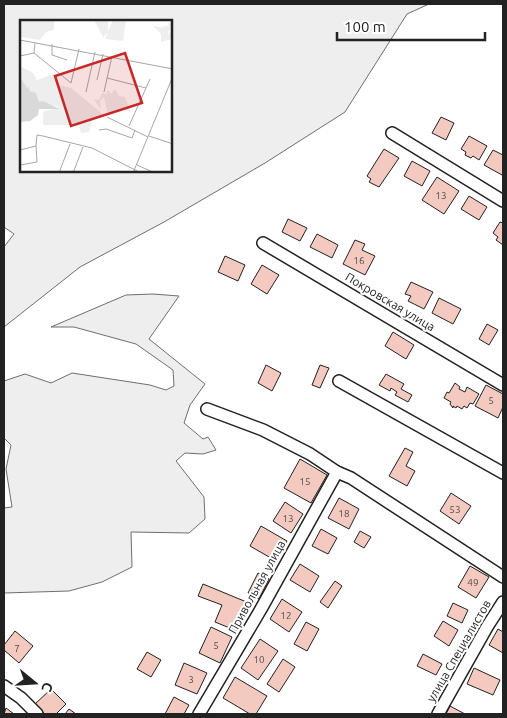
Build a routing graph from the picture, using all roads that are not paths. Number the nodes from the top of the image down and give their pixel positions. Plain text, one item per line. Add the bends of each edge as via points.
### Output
1 (392, 133) dead end
2 (503, 200) edge
3 (263, 243) dead end
4 (339, 381) dead end
5 (503, 385) edge
6 (207, 409) dead end
7 (337, 472) junction
8 (503, 473) edge
9 (503, 577) edge
10 (503, 602) edge
11 (4, 686) edge
12 (37, 714) edge
13 (200, 714) edge
14 (438, 714) edge

1 - 2 street
3 - 5 street, Покровская улица
4 - 8 street
6 - 7 street via 263,430
7 - 9 street
7 - 13 street, Привольная улица
10 - 14 street, улица Специалистов
11 - 12 street

